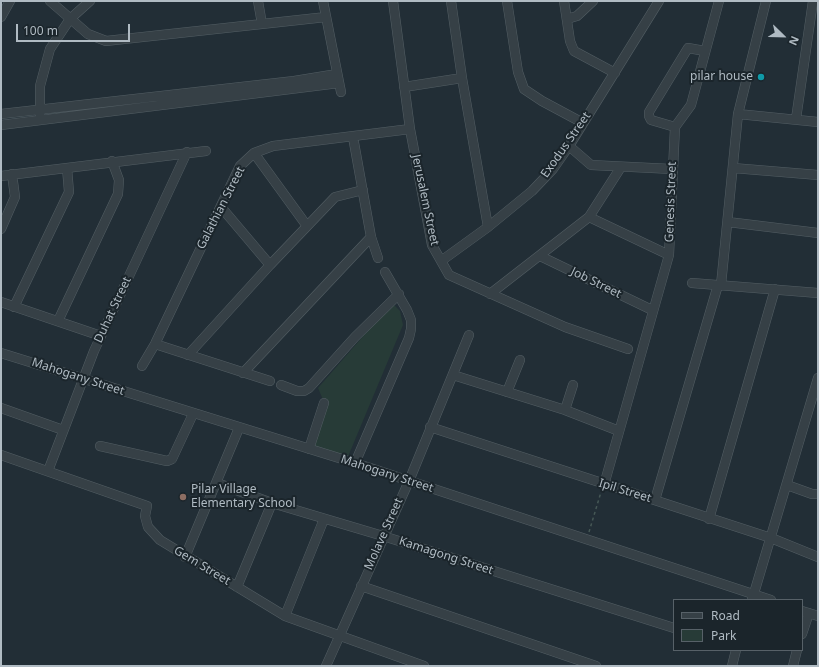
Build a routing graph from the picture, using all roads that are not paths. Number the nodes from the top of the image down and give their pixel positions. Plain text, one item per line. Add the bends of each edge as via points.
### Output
1 (10, 1) edge
2 (50, 1) edge
3 (90, 1) edge
4 (258, 1) edge
5 (323, 1) edge
6 (393, 1) edge
7 (450, 1) edge
8 (507, 1) edge
9 (564, 1) edge
10 (593, 1) edge
11 (659, 1) edge
12 (719, 1) edge
13 (766, 1) edge
14 (813, 1) edge
15 (1, 17) edge
16 (326, 17) junction
17 (70, 19) junction
18 (567, 19) junction
19 (262, 24) junction
20 (705, 51) junction
21 (614, 73) junction
22 (462, 78) junction
23 (339, 83) junction
24 (404, 87) junction
25 (40, 111) junction
26 (1, 114) edge
27 (738, 114) junction
28 (796, 119) junction
29 (40, 121) junction
30 (818, 122) edge
31 (583, 123) junction
32 (1, 125) edge
33 (675, 127) junction
34 (410, 129) junction
35 (353, 137) junction
36 (569, 146) junction
37 (206, 151) dead end
38 (187, 152) junction
39 (254, 153) junction
40 (112, 161) junction
41 (621, 167) junction
42 (67, 168) junction
43 (733, 168) junction
44 (672, 169) junction
45 (12, 174) junction
46 (818, 175) edge
47 (1, 176) edge
48 (363, 190) junction
49 (221, 207) junction
50 (589, 217) junction
51 (728, 222) junction
52 (307, 226) junction
53 (488, 227) junction
54 (1, 229) edge
55 (818, 233) edge
56 (371, 237) junction
57 (669, 255) junction
58 (540, 256) junction
59 (378, 258) dead end
60 (442, 261) junction
61 (270, 265) junction
62 (385, 272) dead end
63 (692, 283) dead end
64 (720, 285) junction
65 (775, 289) junction
66 (818, 293) edge
67 (399, 294) junction
68 (490, 294) junction
69 (1, 302) edge
70 (14, 307) junction
71 (652, 310) junction
72 (58, 322) junction
73 (469, 335) dead end
74 (100, 336) junction
75 (156, 344) junction
76 (628, 349) dead end
77 (1, 352) edge
78 (188, 355) junction
79 (520, 360) dead end
80 (142, 366) dead end
81 (243, 373) junction
82 (453, 375) junction
83 (82, 378) junction
84 (818, 378) edge
85 (270, 381) dead end
86 (281, 385) dead end
87 (573, 385) dead end
88 (507, 392) junction
89 (324, 403) dead end
90 (1, 408) edge
91 (565, 410) junction
92 (814, 412) edge
93 (193, 414) junction
94 (430, 427) junction
95 (240, 428) junction
96 (63, 430) junction
97 (619, 431) junction
98 (100, 446) dead end
99 (309, 449) junction
100 (1, 455) edge
101 (354, 464) junction
102 (48, 470) junction
103 (409, 481) junction
104 (217, 483) junction
105 (604, 485) junction
106 (787, 485) junction
107 (818, 494) edge
108 (655, 500) junction
109 (272, 503) junction
110 (324, 519) junction
111 (709, 519) junction
112 (383, 536) junction
113 (771, 538) junction
114 (185, 557) junction
115 (818, 557) edge
116 (361, 586) junction
117 (237, 587) junction
118 (753, 597) edge
119 (765, 599) edge
120 (805, 612) edge
121 (285, 616) junction
122 (818, 616) edge
123 (803, 627) edge
124 (673, 628) edge
125 (339, 635) junction
126 (736, 651) edge
127 (797, 651) edge
128 (568, 657) junction
129 (326, 666) edge
130 (424, 666) edge
131 (564, 666) edge
132 (596, 666) edge
133 (732, 666) edge
134 (793, 666) edge

1 - 15 street
2 - 17 street
3 - 17 street
4 - 19 street
5 - 16 street
6 - 24 street, Jerusalem Street
7 - 22 street
8 - 31 street via 518,72 524,89
9 - 18 street
10 - 18 street via 577,16
11 - 21 street, Exodus Street
12 - 20 street
13 - 27 street
14 - 28 street
16 - 19 street
16 - 23 street
17 - 19 street via 88,34 106,41
17 - 25 street via 50,49 40,86
18 - 21 street via 574,51
20 - 33 street via 691,105
20 - 33 street via 688,48 652,106 649,116 651,120
21 - 31 street, Exodus Street
22 - 24 street
22 - 53 street
23 - 25 street via 286,82
23 - 29 street
24 - 34 street, Jerusalem Street
25 - 26 street
25 - 29 street
27 - 28 street
27 - 43 street
28 - 30 street
29 - 32 street
31 - 36 street, Exodus Street
33 - 44 street, Genesis Street
34 - 35 street, Galathian Street
34 - 60 street, Jerusalem Street via 432,245
35 - 39 street, Galathian Street via 273,146
35 - 48 street
36 - 41 street via 591,165
36 - 53 street, Exodus Street via 553,169 532,191
37 - 38 street
38 - 40 street
38 - 74 street, Duhat Street
39 - 49 street, Galathian Street via 240,166
39 - 52 street
40 - 42 street
40 - 72 street via 119,180 118,194
41 - 44 street
41 - 50 street
42 - 45 street
42 - 70 street via 69,192
43 - 46 street
43 - 51 street
44 - 57 street, Genesis Street
45 - 47 street
45 - 54 street via 15,197
48 - 52 street via 335,197
48 - 56 street
49 - 61 street
49 - 75 street, Galathian Street
50 - 57 street
50 - 58 street
51 - 55 street
51 - 64 street
52 - 61 street
53 - 60 street, Exodus Street
56 - 59 street
56 - 81 street
57 - 71 street, Genesis Street via 657,301
58 - 68 street
58 - 71 street, Job Street
60 - 68 street, Jerusalem Street via 448,275
61 - 78 street
62 - 67 street
63 - 64 street
64 - 65 street
64 - 108 street
65 - 66 street
65 - 111 street
67 - 86 street via 355,337 309,388 297,391
67 - 101 street via 411,320 409,338
68 - 76 street, Jerusalem Street via 565,327
69 - 70 street
70 - 72 street
71 - 97 street, Genesis Street
72 - 74 street
73 - 82 street, Molave Street
74 - 83 street, Duhat Street
75 - 78 street
75 - 80 street, Galathian Street
77 - 83 street, Mahogany Street
78 - 81 street
79 - 88 street
81 - 85 street
82 - 88 street
82 - 94 street, Molave Street
83 - 93 street, Mahogany Street
83 - 96 street, Duhat Street
84 - 92 street
87 - 91 street
88 - 91 street
89 - 99 street
90 - 96 street
91 - 97 street
92 - 106 street
93 - 95 street, Mahogany Street
93 - 98 street via 172,459 167,462
94 - 103 street, Molave Street
94 - 105 street, Ipil Street
95 - 99 street, Mahogany Street
95 - 104 street
96 - 102 street, Duhat Street
97 - 105 street, Genesis Street
99 - 101 street, Mahogany Street
100 - 102 street, Gem Street
101 - 103 street, Mahogany Street
102 - 114 street, Gem Street via 147,506 145,516 153,534
103 - 112 street, Molave Street
103 - 118 street, Mahogany Street
104 - 109 street, Kamagong Street
104 - 114 street
105 - 108 street, Ipil Street
106 - 107 street
106 - 113 street
108 - 111 street, Ipil Street
109 - 110 street, Kamagong Street
109 - 117 street
110 - 112 street, Kamagong Street
110 - 121 street
111 - 113 street, Ipil Street
112 - 116 street, Molave Street
112 - 124 street, Kamagong Street
113 - 115 street, Ipil Street
113 - 118 street
114 - 117 street, Gem Street
116 - 125 street, Molave Street
116 - 128 street
117 - 121 street, Gem Street
118 - 119 street, Mahogany Street
120 - 122 street
120 - 123 street
121 - 125 street, Gem Street
125 - 129 street, Molave Street
125 - 130 street, Gem Street
126 - 133 street
127 - 134 street
128 - 131 street
128 - 132 street

